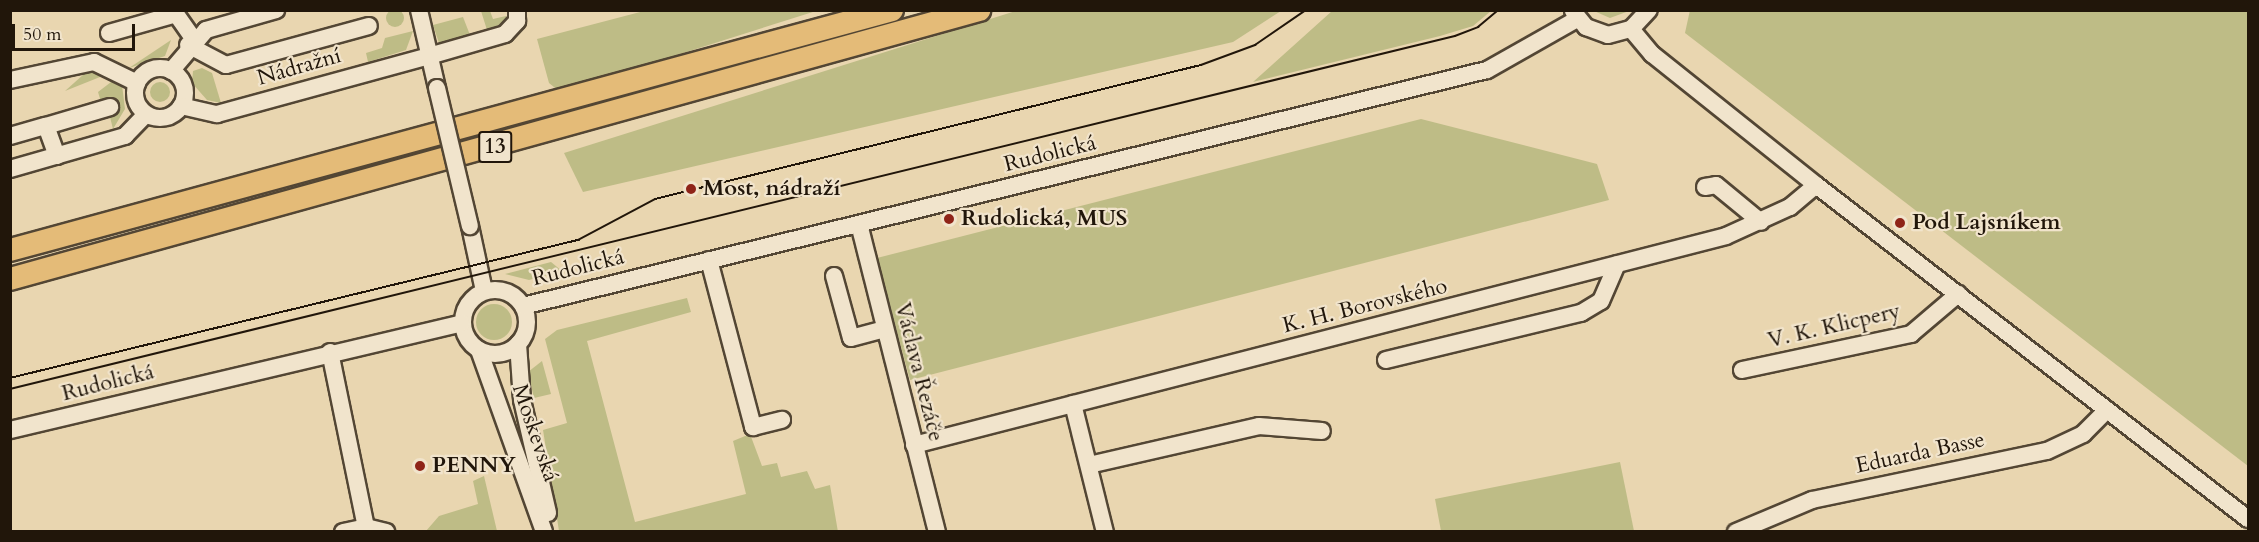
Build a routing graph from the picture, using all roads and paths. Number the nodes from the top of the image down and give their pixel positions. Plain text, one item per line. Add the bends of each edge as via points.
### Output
1 (276, 10) edge
2 (419, 10) edge
3 (517, 10) edge
4 (892, 10) edge
5 (979, 10) edge
6 (1649, 10) edge
7 (177, 12) edge
8 (1575, 15) edge
9 (369, 26) dead end
10 (1631, 29) junction
11 (109, 33) dead end
12 (191, 42) junction
13 (429, 56) junction
14 (171, 71) junction
15 (10, 80) edge
16 (137, 83) junction
17 (181, 106) junction
18 (110, 108) dead end
19 (146, 114) junction
20 (46, 126) junction
21 (10, 136) edge
22 (57, 156) junction
23 (10, 169) edge
24 (1816, 185) junction
25 (1705, 186) dead end
26 (1761, 222) junction
27 (860, 224) junction
28 (10, 250) edge
29 (709, 260) junction
30 (1617, 264) junction
31 (834, 276) dead end
32 (10, 279) edge
33 (484, 291) junction
34 (1958, 294) junction
35 (523, 306) junction
36 (462, 323) junction
37 (884, 329) junction
38 (518, 344) junction
39 (479, 350) junction
40 (330, 352) junction
41 (1386, 360) dead end
42 (1742, 370) dead end
43 (1073, 405) junction
44 (2108, 410) junction
45 (782, 420) dead end
46 (10, 430) edge
47 (1322, 431) dead end
48 (914, 445) junction
49 (1089, 465) junction
50 (2248, 519) edge
51 (366, 527) junction
52 (344, 531) edge
53 (386, 531) edge
54 (544, 531) edge
55 (551, 531) edge
56 (937, 531) edge
57 (1105, 531) edge
58 (1736, 531) edge

1 - 12 street via 206,30
2 - 13 street
3 - 13 street, Nádražní via 517,21 505,34
4 - 28 highway, 13
5 - 32 highway, 13
6 - 10 street
7 - 11 street
7 - 12 street
8 - 10 street via 1608,35
8 - 27 street, Rudolická via 1487,70
9 - 12 street via 226,65
10 - 24 street via 1652,54
12 - 14 street
13 - 17 street, Nádražní via 217,114
13 - 33 street, bridge
14 - 16 street via 152,70
14 - 17 street via 184,87
15 - 16 street via 94,62
16 - 19 street via 136,98
17 - 19 street via 165,117
18 - 20 street
19 - 22 street via 125,136
20 - 21 street
20 - 22 street
22 - 23 street
24 - 26 street, K. H. Borovského
24 - 34 street
25 - 26 street via 1716,185
26 - 30 street, K. H. Borovského
27 - 29 street, Rudolická
27 - 37 street, Václava Řezáče
29 - 35 street, Rudolická
29 - 45 street via 753,427
30 - 41 street via 1601,301 1581,313
30 - 43 street, K. H. Borovského
31 - 37 street via 850,338
33 - 35 street, Rudolická via 502,290
33 - 36 street via 468,303
34 - 42 street, V. K. Klicpery via 1911,334
34 - 44 street
35 - 38 street, Rudolická via 527,326
36 - 39 street
36 - 40 street, Rudolická
37 - 48 street, Václava Řezáče
38 - 39 street via 500,354
38 - 55 street, Moskevská via 522,400
39 - 54 street, Moskevská
40 - 46 street, Rudolická
40 - 51 street
43 - 48 street, K. H. Borovského
43 - 49 street
44 - 50 street
44 - 58 street, Eduarda Basse via 2083,434 2047,451 1812,500
47 - 49 street via 1258,426
48 - 56 street, Václava Řezáče
49 - 57 street
51 - 52 street
51 - 53 street

